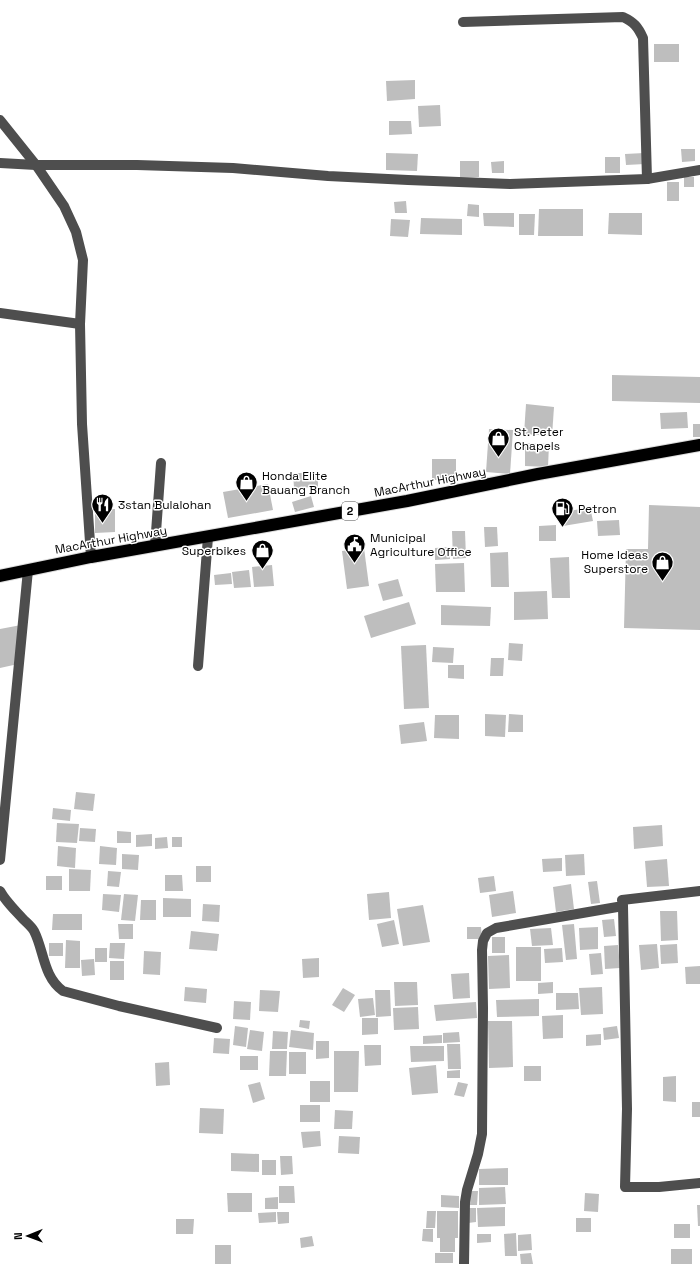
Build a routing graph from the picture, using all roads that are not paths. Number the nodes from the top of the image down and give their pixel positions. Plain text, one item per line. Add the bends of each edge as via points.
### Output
1 (463, 22) dead end
2 (0, 120) edge
3 (0, 163) edge
4 (36, 165) junction
5 (700, 170) edge
6 (647, 179) junction
7 (0, 313) edge
8 (80, 324) junction
9 (700, 445) edge
10 (161, 463) dead end
11 (208, 537) junction
12 (155, 546) junction
13 (91, 557) junction
14 (28, 570) junction
15 (0, 576) edge
16 (198, 666) dead end
17 (0, 860) edge
18 (0, 890) edge
19 (700, 891) edge
20 (623, 906) junction
21 (217, 1028) dead end
22 (700, 1183) edge
23 (464, 1264) edge

1 - 6 street via 623,17 631,21 638,27 643,38
2 - 4 street
3 - 4 street
4 - 6 street via 233,168 460,183 510,184
4 - 8 street via 64,206 76,232 83,260
5 - 6 street
7 - 8 street
8 - 13 street via 82,424
9 - 11 highway, MacArthur Highway / 2
10 - 12 street
11 - 12 highway, MacArthur Highway / 2
11 - 16 street
12 - 13 highway, MacArthur Highway / 2
13 - 14 highway, MacArthur Highway / 2
14 - 15 highway, MacArthur Highway / 2
14 - 17 street
18 - 21 street via 5,900 33,929 45,966 57,987 63,991
19 - 20 street via 622,900
20 - 22 street via 627,1109 625,1187 660,1188
20 - 23 street via 496,928 488,933 484,941 481,959 482,1134 465,1202

